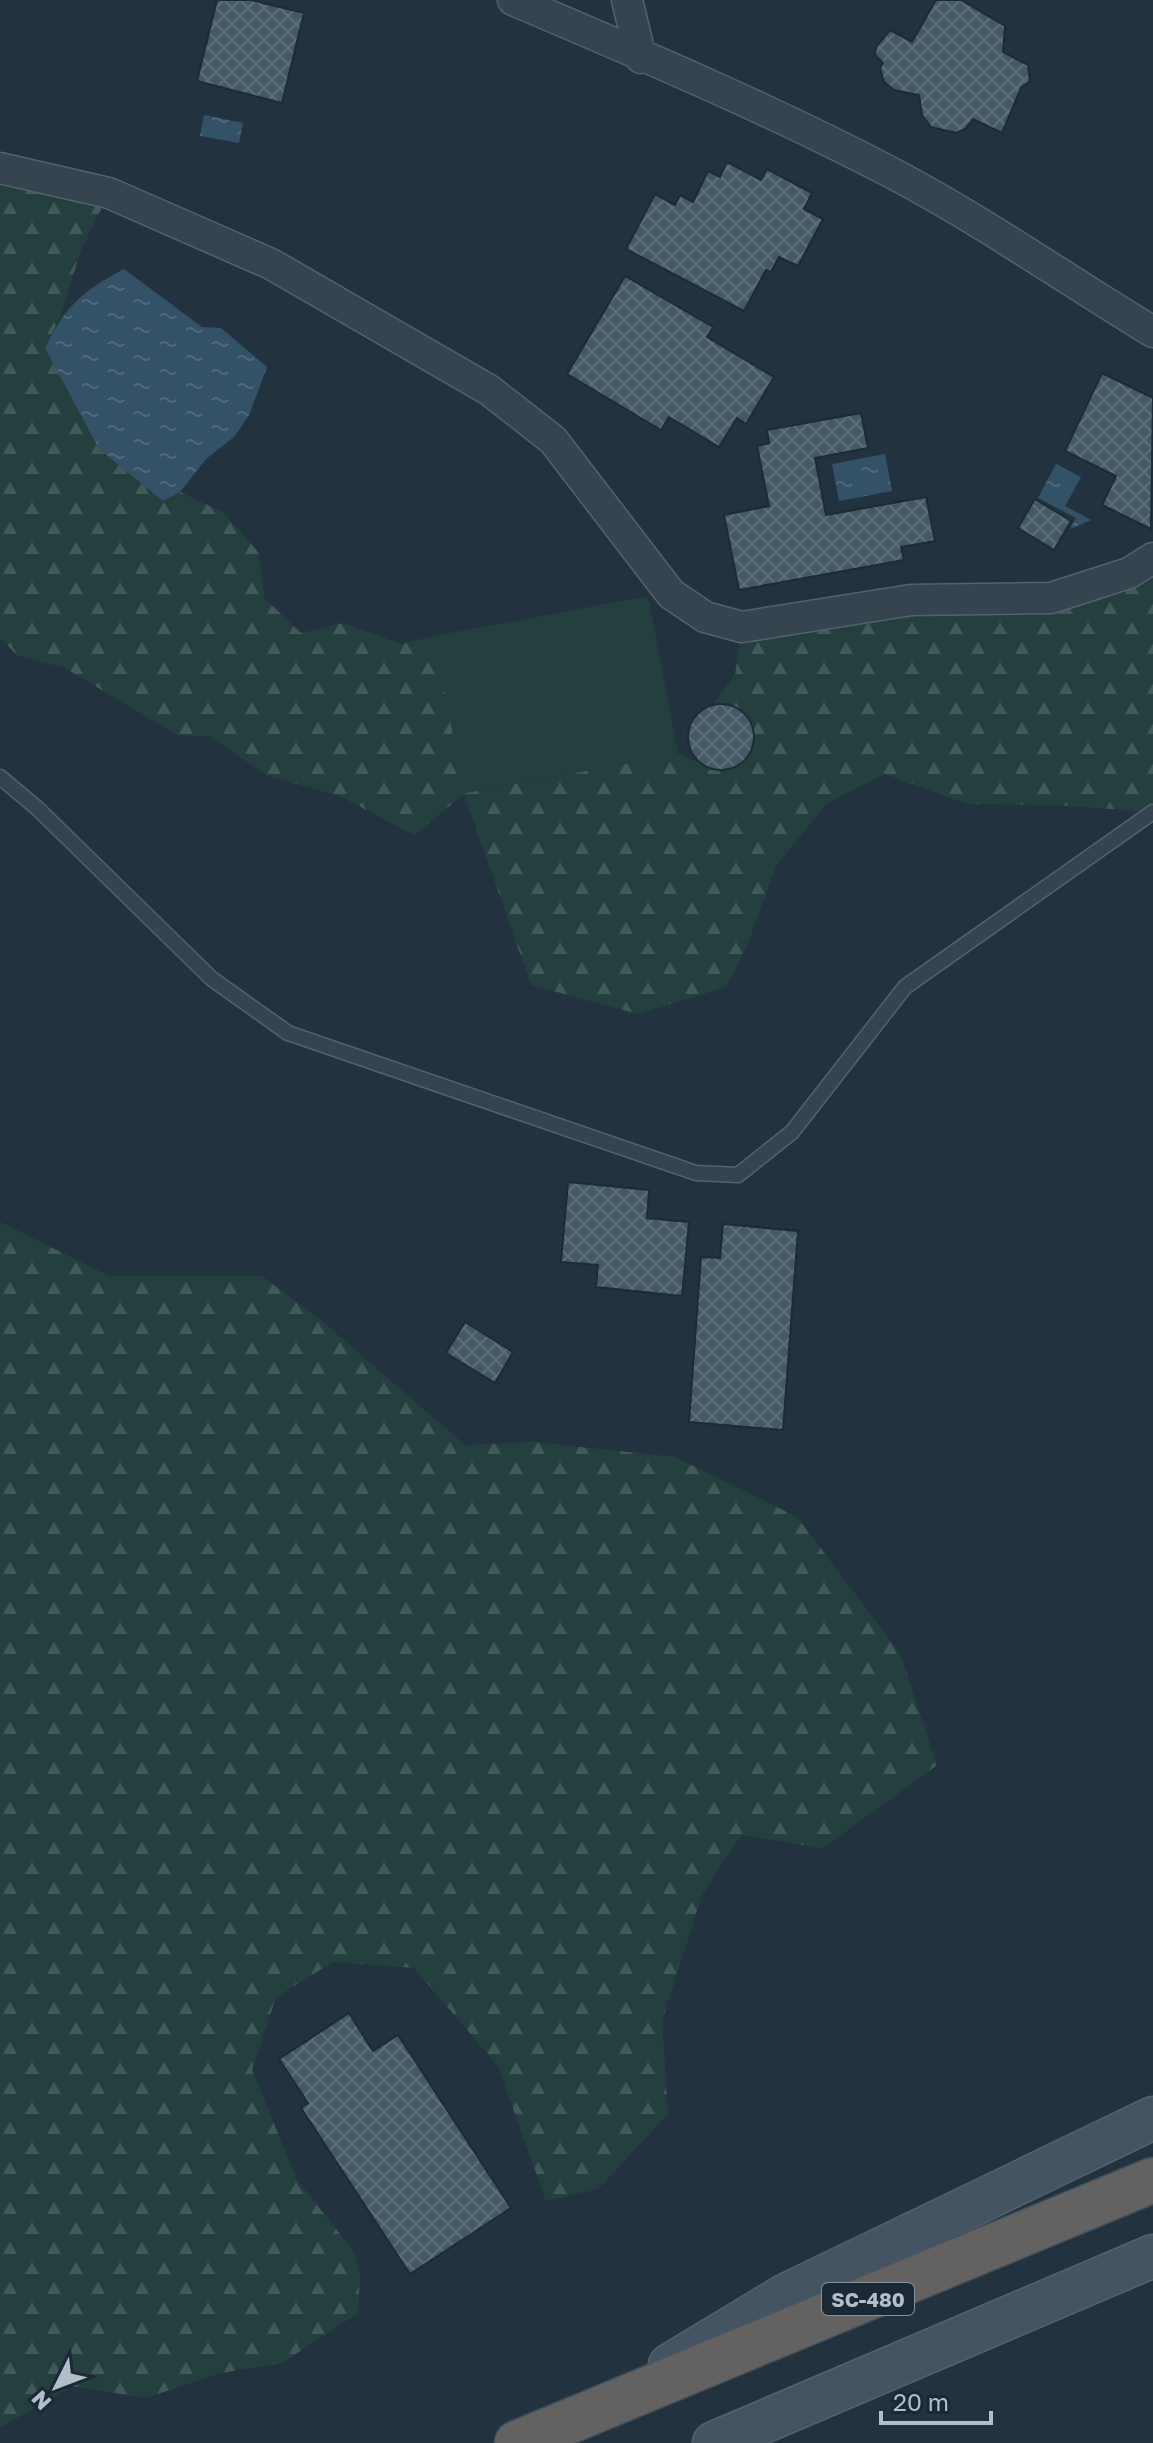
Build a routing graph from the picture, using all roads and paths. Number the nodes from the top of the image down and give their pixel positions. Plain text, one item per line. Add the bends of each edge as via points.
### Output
1 (627, 0) edge
2 (521, 1) edge
3 (641, 58) junction
4 (0, 168) edge
5 (1153, 332) edge
6 (1153, 558) edge
7 (0, 777) edge
8 (1153, 812) edge
9 (1153, 2118) edge
10 (1153, 2180) edge
11 (1153, 2256) edge
12 (583, 2418) junction
13 (517, 2443) edge
14 (714, 2443) edge

1 - 3 street
2 - 3 street
3 - 5 street via 700,78 896,176
4 - 6 street via 109,193 271,264 489,390 553,440 671,594 705,617 742,627 911,600 1051,598 1129,573
7 - 8 lane via 212,979 288,1033 696,1173 738,1175 792,1132 905,987
9 - 12 main road via 786,2295
10 - 12 highway, SC-480
11 - 14 main road
12 - 13 highway, SC-480

